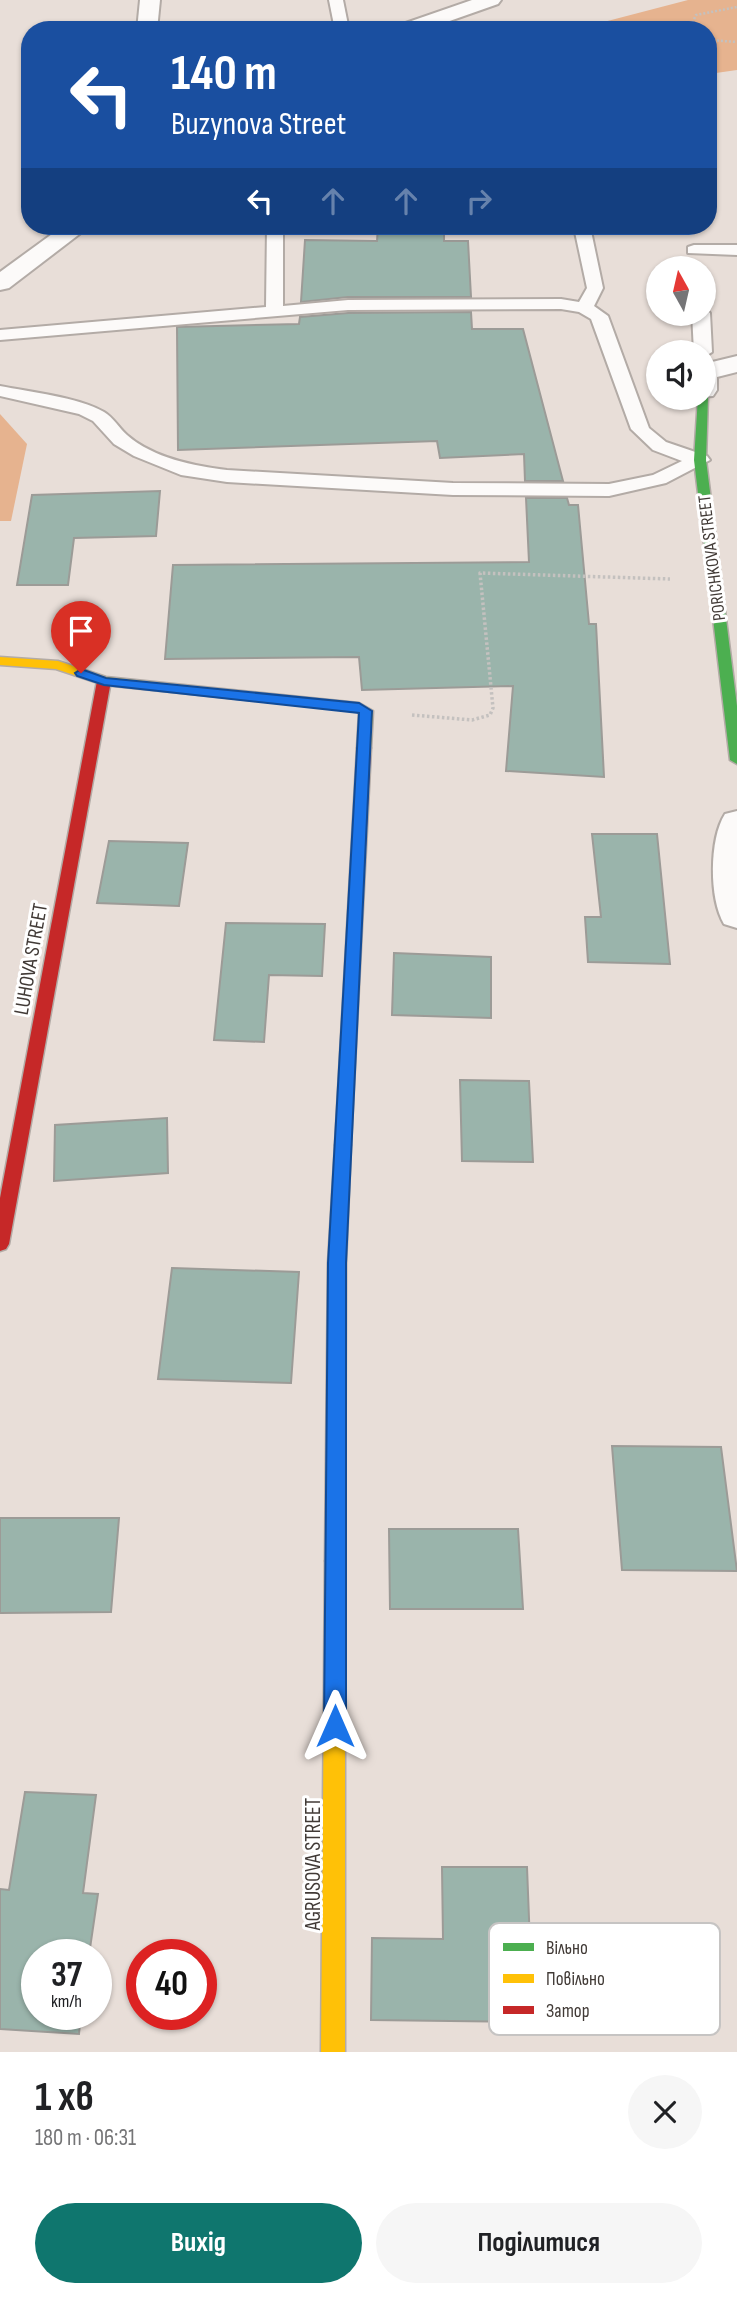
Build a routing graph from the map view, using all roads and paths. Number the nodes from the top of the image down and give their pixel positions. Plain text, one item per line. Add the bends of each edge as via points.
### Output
1 (150, 0) edge
2 (336, 0) edge
3 (491, 0) edge
4 (737, 7) edge
5 (148, 21) edge
6 (340, 21) edge
7 (430, 21) edge
8 (694, 21) edge
9 (717, 41) edge
10 (737, 42) edge
11 (66, 235) edge
12 (275, 235) edge
13 (584, 235) edge
14 (737, 250) edge
15 (695, 256) edge
16 (0, 283) edge
17 (584, 308) junction
18 (274, 311) junction
19 (0, 335) edge
20 (737, 364) edge
21 (716, 369) edge
22 (0, 391) edge
23 (702, 410) edge
24 (700, 460) junction
25 (680, 579) dead end
26 (0, 661) edge
27 (104, 681) junction
28 (366, 711) junction
29 (737, 760) edge
30 (737, 822) edge
31 (737, 915) edge
32 (0, 1244) edge
33 (333, 2052) edge

1 - 5 street
2 - 6 lane
3 - 7 street
4 - 8 path via 696,16
9 - 10 path
11 - 16 street
12 - 18 lane
13 - 17 lane via 595,288
14 - 15 lane via 693,244
17 - 18 lane via 561,304 348,305
17 - 24 lane via 599,316 640,429 649,441 664,451
18 - 19 lane
20 - 21 street
22 - 24 lane via 85,410 141,452 188,471 227,476 453,489 609,490 659,479
23 - 24 street, PORICHKOVA STREET
24 - 29 street, PORICHKOVA STREET
25 - 28 path via 480,573 490,715 472,720
26 - 27 street via 58,666
27 - 28 street
27 - 32 street, LUHOVA STREET
28 - 33 street, AGRUSOVA STREET via 337,1263
30 - 31 street via 730,857

